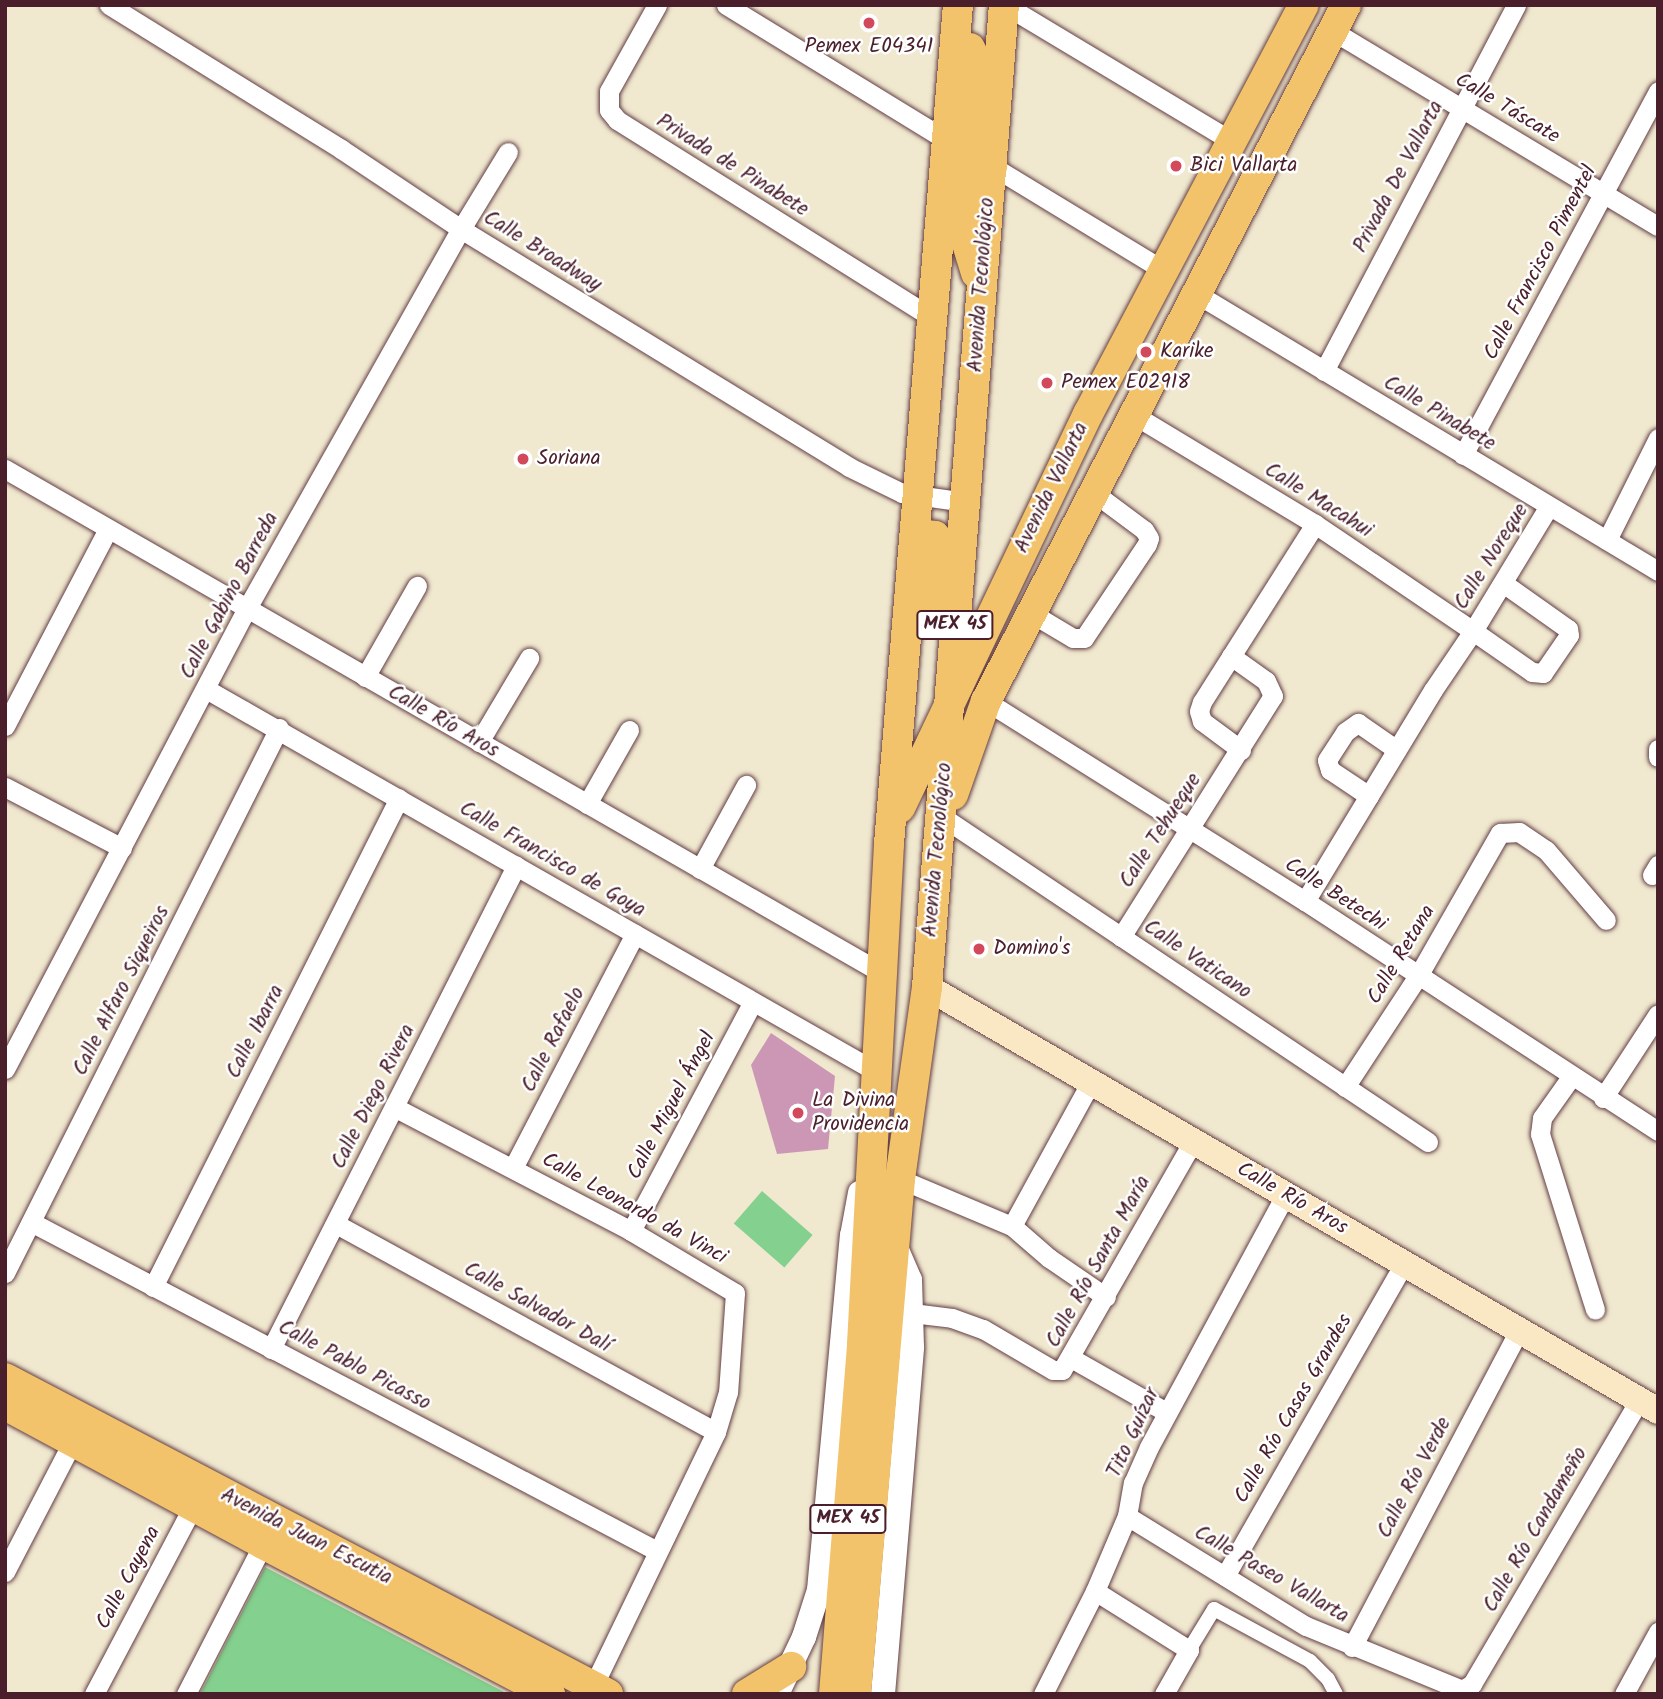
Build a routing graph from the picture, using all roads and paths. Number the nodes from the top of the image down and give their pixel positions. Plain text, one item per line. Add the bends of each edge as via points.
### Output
1 (109, 5) edge
2 (657, 5) edge
3 (726, 5) edge
4 (958, 5) edge
5 (1005, 5) edge
6 (1346, 5) edge
7 (1516, 5) edge
8 (1299, 7) edge
9 (1333, 32) junction
10 (956, 39) junction
11 (1658, 90) edge
12 (1461, 108) junction
13 (948, 141) junction
14 (1231, 141) junction
15 (508, 152) dead end
16 (992, 166) junction
17 (1605, 194) junction
18 (1658, 226) edge
19 (461, 229) junction
20 (1163, 270) junction
21 (982, 281) junction
22 (1197, 294) junction
23 (934, 319) junction
24 (1324, 371) junction
25 (1135, 415) junction
26 (1658, 438) edge
27 (1463, 455) junction
28 (5, 469) edge
29 (1093, 492) junction
30 (919, 497) junction
31 (965, 502) junction
32 (1549, 506) junction
33 (1315, 524) junction
34 (108, 529) junction
35 (916, 534) junction
36 (1607, 540) junction
37 (1658, 571) edge
38 (1503, 583) junction
39 (417, 586) dead end
40 (246, 610) junction
41 (1031, 613) junction
42 (1473, 631) junction
43 (1231, 656) junction
44 (529, 658) dead end
45 (365, 677) junction
46 (206, 689) junction
47 (950, 691) junction
48 (986, 701) junction
49 (5, 726) edge
50 (279, 728) junction
51 (629, 730) dead end
52 (479, 742) junction
53 (1658, 749) edge
54 (1241, 750) junction
55 (1397, 750) junction
56 (1658, 757) edge
57 (746, 785) dead end
58 (5, 787) edge
59 (1369, 796) junction
60 (400, 798) junction
61 (587, 804) junction
62 (941, 816) junction
63 (891, 828) junction
64 (1187, 830) junction
65 (122, 848) junction
66 (516, 866) junction
67 (700, 869) junction
68 (1305, 901) junction
69 (1606, 920) dead end
70 (635, 933) junction
71 (1121, 937) junction
72 (882, 973) junction
73 (1418, 976) junction
74 (927, 987) junction
75 (752, 1003) junction
76 (1658, 1014) edge
77 (5, 1069) edge
78 (875, 1071) junction
79 (1572, 1077) junction
80 (1091, 1082) junction
81 (1345, 1087) junction
82 (1603, 1098) junction
83 (394, 1107) junction
84 (1658, 1131) edge
85 (1193, 1141) junction
86 (1428, 1142) dead end
87 (870, 1163) junction
88 (513, 1168) junction
89 (900, 1179) junction
90 (1285, 1195) junction
91 (31, 1222) junction
92 (336, 1224) junction
93 (1012, 1226) junction
94 (631, 1231) junction
95 (894, 1243) junction
96 (1404, 1264) junction
97 (5, 1273) edge
98 (153, 1287) junction
99 (1106, 1297) junction
100 (1595, 1310) dead end
101 (912, 1313) junction
102 (1518, 1330) junction
103 (271, 1349) junction
104 (872, 1354) junction
105 (1071, 1359) junction
106 (5, 1378) edge
107 (5, 1405) edge
108 (1648, 1406) edge
109 (1166, 1412) junction
110 (716, 1432) junction
111 (73, 1441) junction
112 (199, 1495) junction
113 (1127, 1516) junction
114 (263, 1544) junction
115 (657, 1550) junction
116 (5, 1572) edge
117 (1225, 1576) junction
118 (1095, 1591) junction
119 (1658, 1632) edge
120 (1352, 1647) junction
121 (1189, 1650) junction
122 (791, 1667) junction
123 (1472, 1684) joint
124 (600, 1690) edge
125 (94, 1694) edge
126 (186, 1694) edge
127 (550, 1694) edge
128 (747, 1694) edge
129 (776, 1694) edge
130 (834, 1694) edge
131 (856, 1694) edge
132 (883, 1694) edge
133 (1043, 1694) edge
134 (1164, 1694) edge
135 (1336, 1694) edge
136 (1624, 1694) edge

1 - 19 street, Calle Broadway
2 - 23 street, Privada de Pinabete via 610,91 609,110 617,120
3 - 13 street
4 - 10 main road, Avenida Tecnológico / MEX 45
5 - 14 street
5 - 16 main road, Avenida Tecnológico / MEX 45
6 - 9 main road, Avenida Vallarta
7 - 12 street, Privada De Vallarta
8 - 14 main road, Avenida Vallarta
9 - 12 street, Calle Táscate
9 - 22 main road, Avenida Vallarta
10 - 13 main road, Avenida Tecnológico / MEX 45
10 - 16 main road via 970,46 975,58 970,137 978,155
11 - 17 street, Calle Francisco Pimentel
12 - 17 street, Calle Táscate
12 - 24 street, Privada De Vallarta
13 - 21 main road via 967,161 965,237 972,268
13 - 23 main road, Avenida Tecnológico / MEX 45
14 - 20 main road, Avenida Vallarta
15 - 19 street, Calle Gabino Barreda
16 - 20 street
16 - 21 main road, Avenida Tecnológico / MEX 45
17 - 18 street, Calle Táscate
17 - 27 street, Calle Francisco Pimentel
19 - 30 street, Calle Broadway via 849,467
19 - 40 street, Calle Gabino Barreda
20 - 47 main road, Avenida Vallarta
21 - 31 main road, Avenida Tecnológico / MEX 45
22 - 24 street, Calle Pinabete
22 - 25 main road, Avenida Vallarta
23 - 30 main road, Avenida Tecnológico / MEX 45
24 - 27 street, Calle Pinabete
25 - 29 main road, Avenida Vallarta
25 - 33 street, Calle Macahui
26 - 36 street
27 - 32 street, Calle Pinabete
28 - 34 street, Calle Río Aros
29 - 41 main road, Avenida Vallarta
29 - 41 street via 1144,530 1147,544 1084,638 1073,638
30 - 31 street, Calle Broadway
30 - 35 main road, Avenida Tecnológico / MEX 45
31 - 47 main road, Avenida Tecnológico / MEX 45
32 - 36 street, Calle Pinabete
32 - 38 street, Calle Noreque
33 - 42 street, Calle Macahui
33 - 43 street
34 - 40 street, Calle Río Aros
34 - 49 street
35 - 47 main road via 935,536 941,542 935,647
35 - 63 main road, Avenida Tecnológico / MEX 45
36 - 37 street, Calle Pinabete
38 - 42 street, Calle Noreque
38 - 42 street, Calle Noreque via 1564,625 1569,635 1543,673 1532,672
39 - 45 street
40 - 45 street, Calle Río Aros
40 - 46 street, Calle Gabino Barreda
41 - 48 main road, Avenida Vallarta
42 - 55 street, Calle Noreque
43 - 54 street, Calle Tehueque via 1273,691
43 - 54 street via 1202,702 1199,717
44 - 52 street
45 - 52 street, Calle Río Aros
46 - 50 street, Calle Francisco de Goya
46 - 65 street, Calle Gabino Barreda
47 - 62 main road, Avenida Tecnológico / MEX 45
47 - 63 main road, Avenida Vallarta
48 - 62 main road, Avenida Vallarta via 954,794
48 - 64 street, Calle Betechi
50 - 60 street, Calle Francisco de Goya
50 - 91 street, Calle Alfaro Siqueiros
51 - 61 street
52 - 61 street, Calle Río Aros
53 - 56 street
54 - 64 street, Calle Tehueque
55 - 59 street, Calle Noreque
55 - 59 street via 1358,723 1345,732 1327,760 1330,770
57 - 67 street
58 - 65 street
59 - 68 street, Calle Noreque
60 - 66 street, Calle Francisco de Goya
60 - 98 street, Calle Ibarra
61 - 67 street, Calle Río Aros
62 - 71 street, Calle Vaticano
62 - 74 main road, Avenida Tecnológico / MEX 45
63 - 72 main road, Avenida Tecnológico / MEX 45
64 - 68 street, Calle Betechi
64 - 71 street, Calle Tehueque
65 - 77 street, Calle Gabino Barreda
66 - 70 street, Calle Francisco de Goya
66 - 83 street, Calle Diego Rivera
67 - 72 street, Calle Río Aros
68 - 73 street, Calle Betechi
69 - 73 street, Calle Retana via 1546,850 1527,836 1508,830 1493,844
70 - 75 street, Calle Francisco de Goya
70 - 88 street, Calle Rafaelo
71 - 81 street, Calle Vaticano
72 - 78 main road, Avenida Tecnológico / MEX 45
73 - 79 street, Calle Betechi
73 - 81 street, Calle Retana
74 - 80 main road, Calle Río Aros
74 - 89 main road, Avenida Tecnológico / MEX 45
75 - 78 street, Calle Francisco de Goya
75 - 94 street, Calle Miguel Ángel
76 - 82 street
78 - 87 main road, Avenida Tecnológico / MEX 45
79 - 82 street, Calle Betechi
79 - 100 street via 1542,1118 1540,1134
80 - 85 main road, Calle Río Aros
80 - 93 street
81 - 86 street, Calle Vaticano
82 - 84 street, Calle Betechi
83 - 88 street, Calle Leonardo da Vinci
83 - 92 street, Calle Diego Rivera
85 - 90 main road, Calle Río Aros
85 - 99 street, Calle Río Santa María
87 - 104 main road, Avenida Tecnológico / MEX 45
87 - 122 street via 852,1236 819,1590
88 - 94 street, Calle Leonardo da Vinci
89 - 93 street
89 - 95 main road, Avenida Tecnológico / MEX 45
90 - 96 main road, Calle Río Aros
90 - 109 street, Tito Guízar
91 - 97 street, Calle Alfaro Siqueiros
91 - 98 street, Calle Pablo Picasso
92 - 103 street, Calle Diego Rivera
92 - 110 street, Calle Salvador Dalí
93 - 99 street
94 - 110 street, Calle Leonardo da Vinci via 735,1293 728,1392
95 - 101 street via 910,1280
95 - 104 main road, Avenida Tecnológico / MEX 45
96 - 102 main road, Calle Río Aros
96 - 117 street, Calle Río Casas Grandes
98 - 103 street, Calle Pablo Picasso
99 - 105 street, Calle Río Santa María
101 - 105 street, Calle Río Santa María via 952,1318 983,1329 1053,1370 1062,1370
101 - 132 street
102 - 108 main road, Calle Río Aros
102 - 120 street, Calle Río Verde
103 - 115 street, Calle Pablo Picasso
104 - 130 main road, Avenida Tecnológico / MEX 45
104 - 131 main road, Avenida Tecnológico / MEX 45
105 - 109 street
106 - 112 main road, Avenida Juan Escutia
107 - 111 main road, Avenida Juan Escutia
108 - 123 street, Calle Río Candameño
109 - 113 street, Tito Guízar via 1133,1483
110 - 115 street, Calle Leonardo da Vinci
111 - 112 main road, Avenida Juan Escutia
111 - 116 street
112 - 114 main road, Avenida Juan Escutia
112 - 124 main road, Avenida Juan Escutia
112 - 125 street, Calle Cayena
113 - 117 street, Calle Paseo Vallarta
113 - 118 street, Tito Guízar
114 - 126 street
114 - 127 main road, Avenida Juan Escutia
115 - 124 street, Calle Leonardo da Vinci
117 - 120 street, Calle Paseo Vallarta via 1306,1626
118 - 121 street
118 - 133 street, Tito Guízar
119 - 136 street
120 - 123 street, Calle Paseo Vallarta via 1456,1690
121 - 134 street
121 - 135 street via 1214,1609 1310,1661
122 - 128 main road
122 - 129 street

